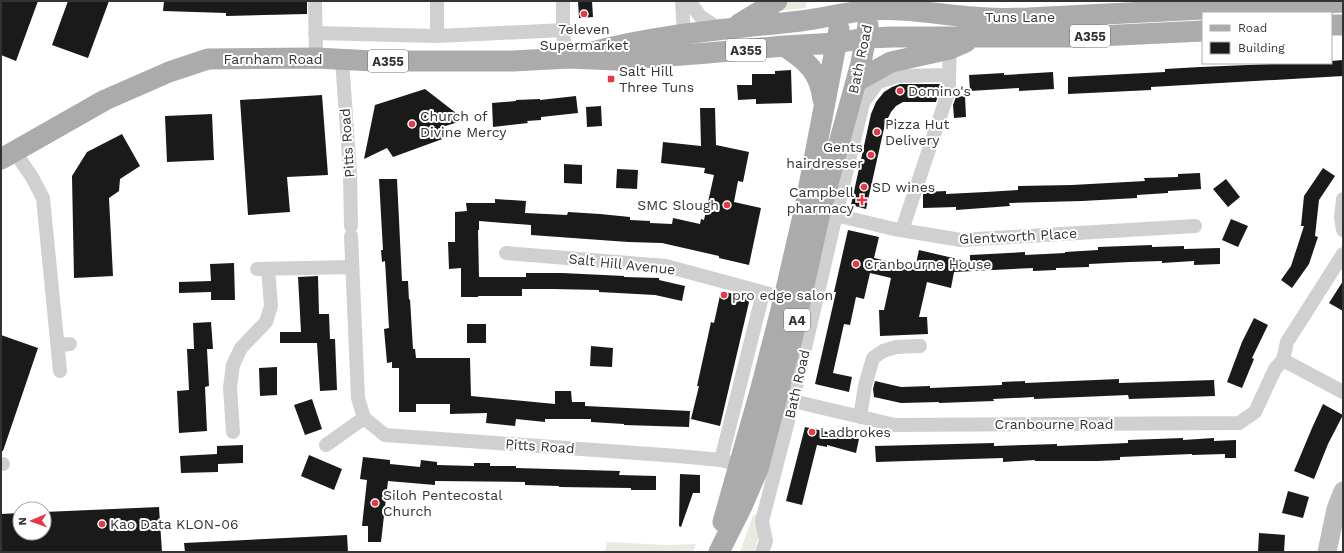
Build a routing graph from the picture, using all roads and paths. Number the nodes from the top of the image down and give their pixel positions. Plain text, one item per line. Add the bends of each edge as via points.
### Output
1 (315, 1) edge
2 (437, 1) edge
3 (563, 1) edge
4 (682, 1) edge
5 (689, 1) edge
6 (777, 1) edge
7 (939, 1) edge
8 (1343, 2) edge
9 (871, 6) edge
10 (1313, 6) edge
11 (844, 8) edge
12 (1116, 8) edge
13 (988, 18) junction
14 (1343, 24) edge
15 (1332, 25) edge
16 (727, 28) junction
17 (564, 30) junction
18 (1202, 31) edge
19 (315, 33) junction
20 (684, 34) junction
21 (437, 36) junction
22 (977, 36) junction
23 (866, 38) junction
24 (836, 43) junction
25 (784, 46) junction
26 (950, 49) junction
27 (316, 58) junction
28 (569, 58) junction
29 (342, 60) junction
30 (949, 75) junction
31 (857, 81) junction
32 (821, 121) junction
33 (8, 155) edge
34 (1343, 199) edge
35 (828, 214) junction
36 (1195, 226) dead end
37 (902, 230) junction
38 (1343, 230) edge
39 (506, 253) dead end
40 (1343, 254) edge
41 (352, 267) junction
42 (763, 293) junction
43 (784, 298) junction
44 (920, 346) dead end
45 (1283, 360) junction
46 (60, 371) dead end
47 (1343, 392) edge
48 (793, 401) junction
49 (860, 417) junction
50 (364, 418) junction
51 (233, 432) dead end
52 (326, 445) dead end
53 (740, 465) junction
54 (1343, 491) edge
55 (715, 552) edge
56 (719, 552) edge
57 (762, 552) edge
58 (1327, 552) edge

1 - 19 street
2 - 21 street
3 - 17 street
4 - 20 street
5 - 16 street via 700,16
6 - 16 main road
7 - 13 main road
8 - 10 main road, Tuns Lane / A355
9 - 11 main road, Tuns Lane / A355
9 - 13 main road, Tuns Lane / A355
9 - 23 main road, Bath Road / A4
10 - 12 main road, Tuns Lane / A355
11 - 16 main road, Farnham Road / A355 via 802,21
11 - 24 main road, Bath Road / A4
12 - 13 main road, Tuns Lane / A355 via 1028,18
14 - 15 main road
16 - 20 main road, Farnham Road / A355
17 - 21 street
17 - 28 street
18 - 22 main road, Tuns Lane / A355 via 1078,37
19 - 21 street
19 - 27 street
20 - 28 main road, Farnham Road / A355 via 616,45
22 - 23 main road, Tuns Lane / A355
22 - 26 main road
23 - 24 main road, Tuns Lane / A355
23 - 31 main road, Bath Road / A4
24 - 25 main road, Farnham Road / A355
24 - 32 main road, Bath Road / A4
25 - 28 main road, Farnham Road / A355 via 616,60
25 - 32 main road via 803,58 818,78 823,102
26 - 30 street
26 - 31 main road via 891,62
27 - 29 main road, Farnham Road / A355
27 - 33 main road, Farnham Road / A355 via 208,59 169,72 105,100
28 - 29 main road, Farnham Road / A355 via 513,61
29 - 41 street, Pitts Road via 350,174
30 - 35 street, Bath Road via 898,76 878,82 863,103
30 - 37 street via 948,90
31 - 35 main road, Bath Road / A4
32 - 43 main road, Bath Road / A4
33 - 46 street via 32,177 43,198 64,344
34 - 38 street
35 - 37 street, Glentworth Place
35 - 48 street, Bath Road
35 - 53 main road, Bath Road / A4 via 792,339
36 - 37 street, Glentworth Place via 961,240
39 - 42 street, Salt Hill Avenue via 666,266
40 - 45 street, Cranbourne Road via 1287,342
41 - 50 street, Pitts Road via 358,398
41 - 51 street via 262,269 271,306 266,322 241,348 233,365 230,387
42 - 43 street, Salt Hill Avenue
42 - 53 street
43 - 53 main road, Bath Road / A4
44 - 49 street via 896,347 872,358
45 - 47 street
45 - 49 street, Cranbourne Road via 1275,369 1255,412 1239,423 894,425
48 - 49 street, Cranbourne Road
48 - 57 street, Bath Road via 762,521 766,541
50 - 52 street
50 - 53 street, Pitts Road via 386,435
53 - 55 main road, Bath Road / A4
53 - 56 main road, Bath Road / A4 via 742,506
54 - 58 street via 1336,509

